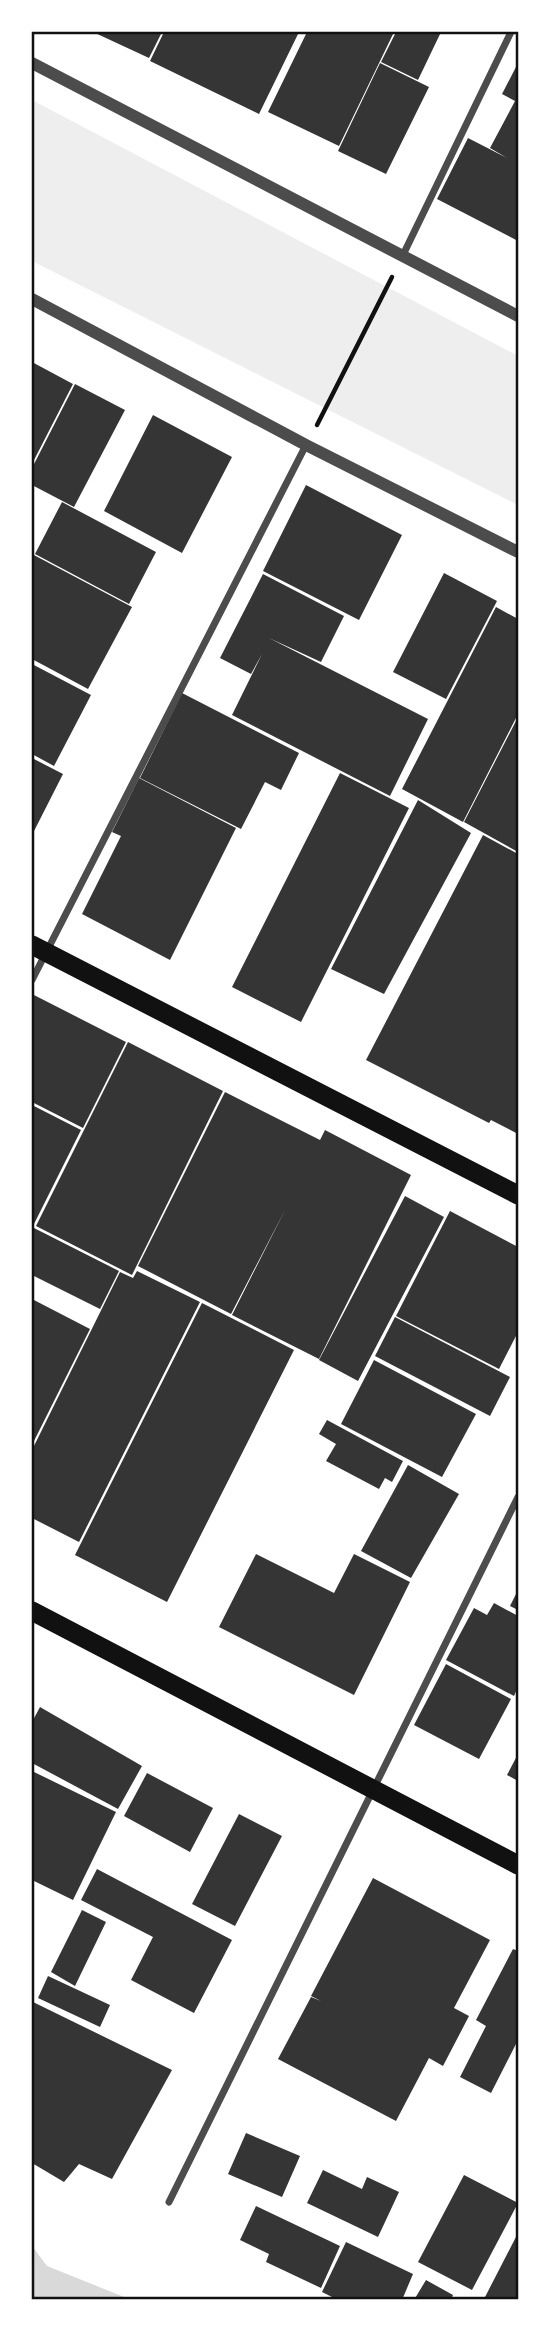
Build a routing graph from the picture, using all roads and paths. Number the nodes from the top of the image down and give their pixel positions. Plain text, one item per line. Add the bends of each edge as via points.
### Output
1 (511, 32) edge
2 (32, 63) edge
3 (402, 257) junction
4 (32, 299) edge
5 (519, 316) edge
6 (306, 445) junction
7 (519, 552) edge
8 (38, 949) edge
9 (32, 980) edge
10 (519, 1195) edge
11 (519, 1497) edge
12 (32, 1611) edge
13 (374, 1787) junction
14 (519, 1865) edge
15 (169, 2202) dead end

1 - 3 street
2 - 3 street
3 - 5 street
3 - 6 path
4 - 6 street
6 - 7 street
6 - 8 street
8 - 9 street
8 - 10 highway
11 - 13 street
12 - 13 highway
13 - 14 highway
13 - 15 street

